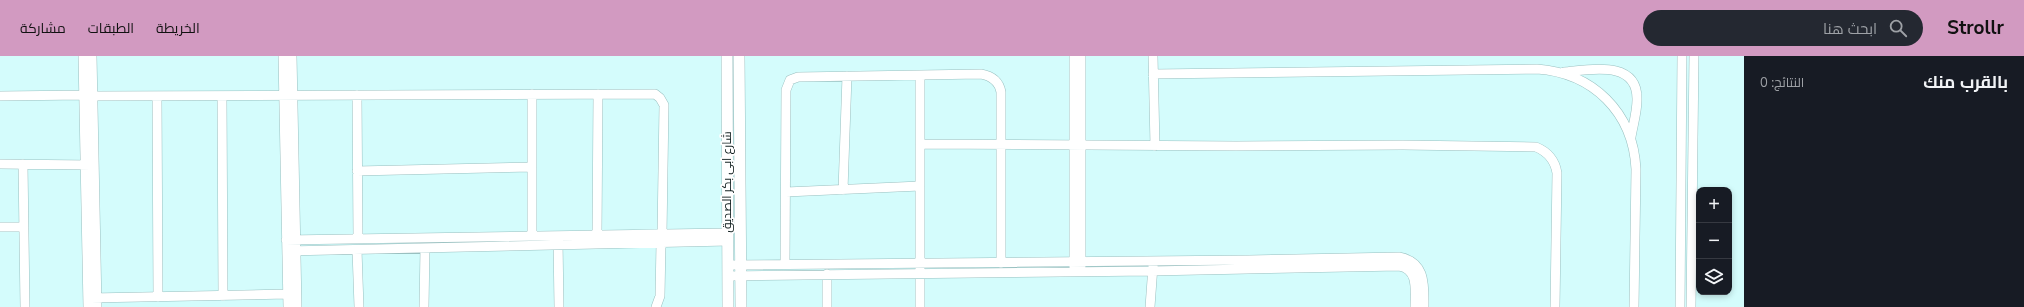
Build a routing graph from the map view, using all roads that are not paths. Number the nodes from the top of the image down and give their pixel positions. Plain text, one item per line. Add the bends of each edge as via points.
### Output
1 (83, 56) edge
2 (92, 56) edge
3 (283, 56) edge
4 (292, 56) edge
5 (727, 56) edge
6 (739, 56) edge
7 (1074, 56) edge
8 (1081, 56) edge
9 (1153, 56) edge
10 (1682, 56) edge
11 (1694, 56) edge
12 (1561, 73) junction
13 (1153, 74) junction
14 (920, 75) junction
15 (847, 76) junction
16 (532, 94) junction
17 (598, 94) junction
18 (288, 95) junction
19 (357, 95) junction
20 (0, 96) edge
21 (88, 96) junction
22 (157, 96) junction
23 (222, 96) junction
24 (1630, 137) junction
25 (920, 144) junction
26 (1001, 145) junction
27 (1077, 145) junction
28 (1155, 146) junction
29 (0, 164) edge
30 (23, 164) junction
31 (90, 165) junction
32 (532, 167) junction
33 (358, 171) junction
34 (920, 186) junction
35 (843, 190) junction
36 (786, 192) junction
37 (24, 226) junction
38 (0, 227) edge
39 (597, 235) junction
40 (532, 236) junction
41 (728, 237) junction
42 (661, 238) junction
43 (358, 239) junction
44 (286, 240) junction
45 (296, 240) junction
46 (558, 240) junction
47 (425, 248) junction
48 (357, 250) junction
49 (291, 251) junction
50 (1153, 261) junction
51 (1078, 262) junction
52 (920, 263) junction
53 (1001, 263) junction
54 (785, 264) junction
55 (728, 270) junction
56 (740, 270) junction
57 (1152, 271) junction
58 (1078, 272) junction
59 (920, 273) junction
60 (827, 274) junction
61 (287, 294) junction
62 (223, 296) junction
63 (158, 297) junction
64 (92, 303) edge
65 (25, 307) edge
66 (288, 307) edge
67 (297, 307) edge
68 (359, 307) edge
69 (424, 307) edge
70 (559, 307) edge
71 (656, 307) edge
72 (728, 307) edge
73 (741, 307) edge
74 (827, 307) edge
75 (920, 307) edge
76 (1150, 307) edge
77 (1415, 307) edge
78 (1424, 307) edge
79 (1555, 307) edge
80 (1634, 307) edge
81 (1680, 307) edge
82 (1691, 307) edge

1 - 21 street
2 - 21 street
3 - 18 street
4 - 18 street
5 - 41 main road, شارع ابى بكر الصديق
6 - 56 main road, شارع ابى بكر الصديق
7 - 27 street
8 - 27 street
9 - 13 street
10 - 81 street
11 - 82 street
12 - 13 street via 1537,68
12 - 24 street via 1585,82 1602,94 1616,110
12 - 24 street via 1609,69 1619,71 1627,77 1637,95
13 - 28 street
14 - 15 street
14 - 25 street
14 - 26 street via 981,74 994,79 1001,92
15 - 35 street
15 - 36 street via 798,77 788,83
16 - 17 street
16 - 19 street
16 - 32 street
17 - 39 street
17 - 42 street via 652,94 663,102
18 - 19 street
18 - 23 street
18 - 44 street
18 - 45 street
19 - 33 street
20 - 21 street
21 - 22 street
21 - 31 street
22 - 23 street
22 - 63 street
23 - 62 street
24 - 80 street via 1636,169
25 - 26 street
25 - 34 street
26 - 27 street
26 - 53 street
27 - 28 street
27 - 51 street
28 - 79 street via 1403,144 1531,146 1541,149 1552,159 1557,173
29 - 30 street
30 - 31 street
30 - 37 street
31 - 64 street
32 - 33 street
32 - 40 street
33 - 43 street
34 - 35 street
34 - 52 street
35 - 36 street
36 - 54 street
37 - 38 street
37 - 65 street
39 - 42 street
39 - 46 street
40 - 43 street
40 - 46 street
41 - 42 street
41 - 55 main road, شارع ابى بكر الصديق
42 - 46 street
42 - 71 street via 660,296
43 - 45 street
44 - 45 street
44 - 49 street
45 - 49 street
46 - 47 street
46 - 70 street
47 - 48 street
47 - 69 street
48 - 49 street
48 - 68 street
49 - 61 street
49 - 67 street
50 - 51 street
50 - 57 street
50 - 78 street via 1399,257 1414,262 1422,273
51 - 53 street
51 - 58 street
52 - 53 street
52 - 54 street
52 - 59 street
54 - 56 street
55 - 56 street
55 - 72 main road, شارع ابى بكر الصديق
56 - 60 street
56 - 73 main road, شارع ابى بكر الصديق
57 - 58 street
57 - 76 street
57 - 77 street via 1399,266 1413,276
58 - 59 street
59 - 60 street
59 - 75 street
60 - 74 street
61 - 62 street
61 - 66 street
62 - 63 street
63 - 64 street

